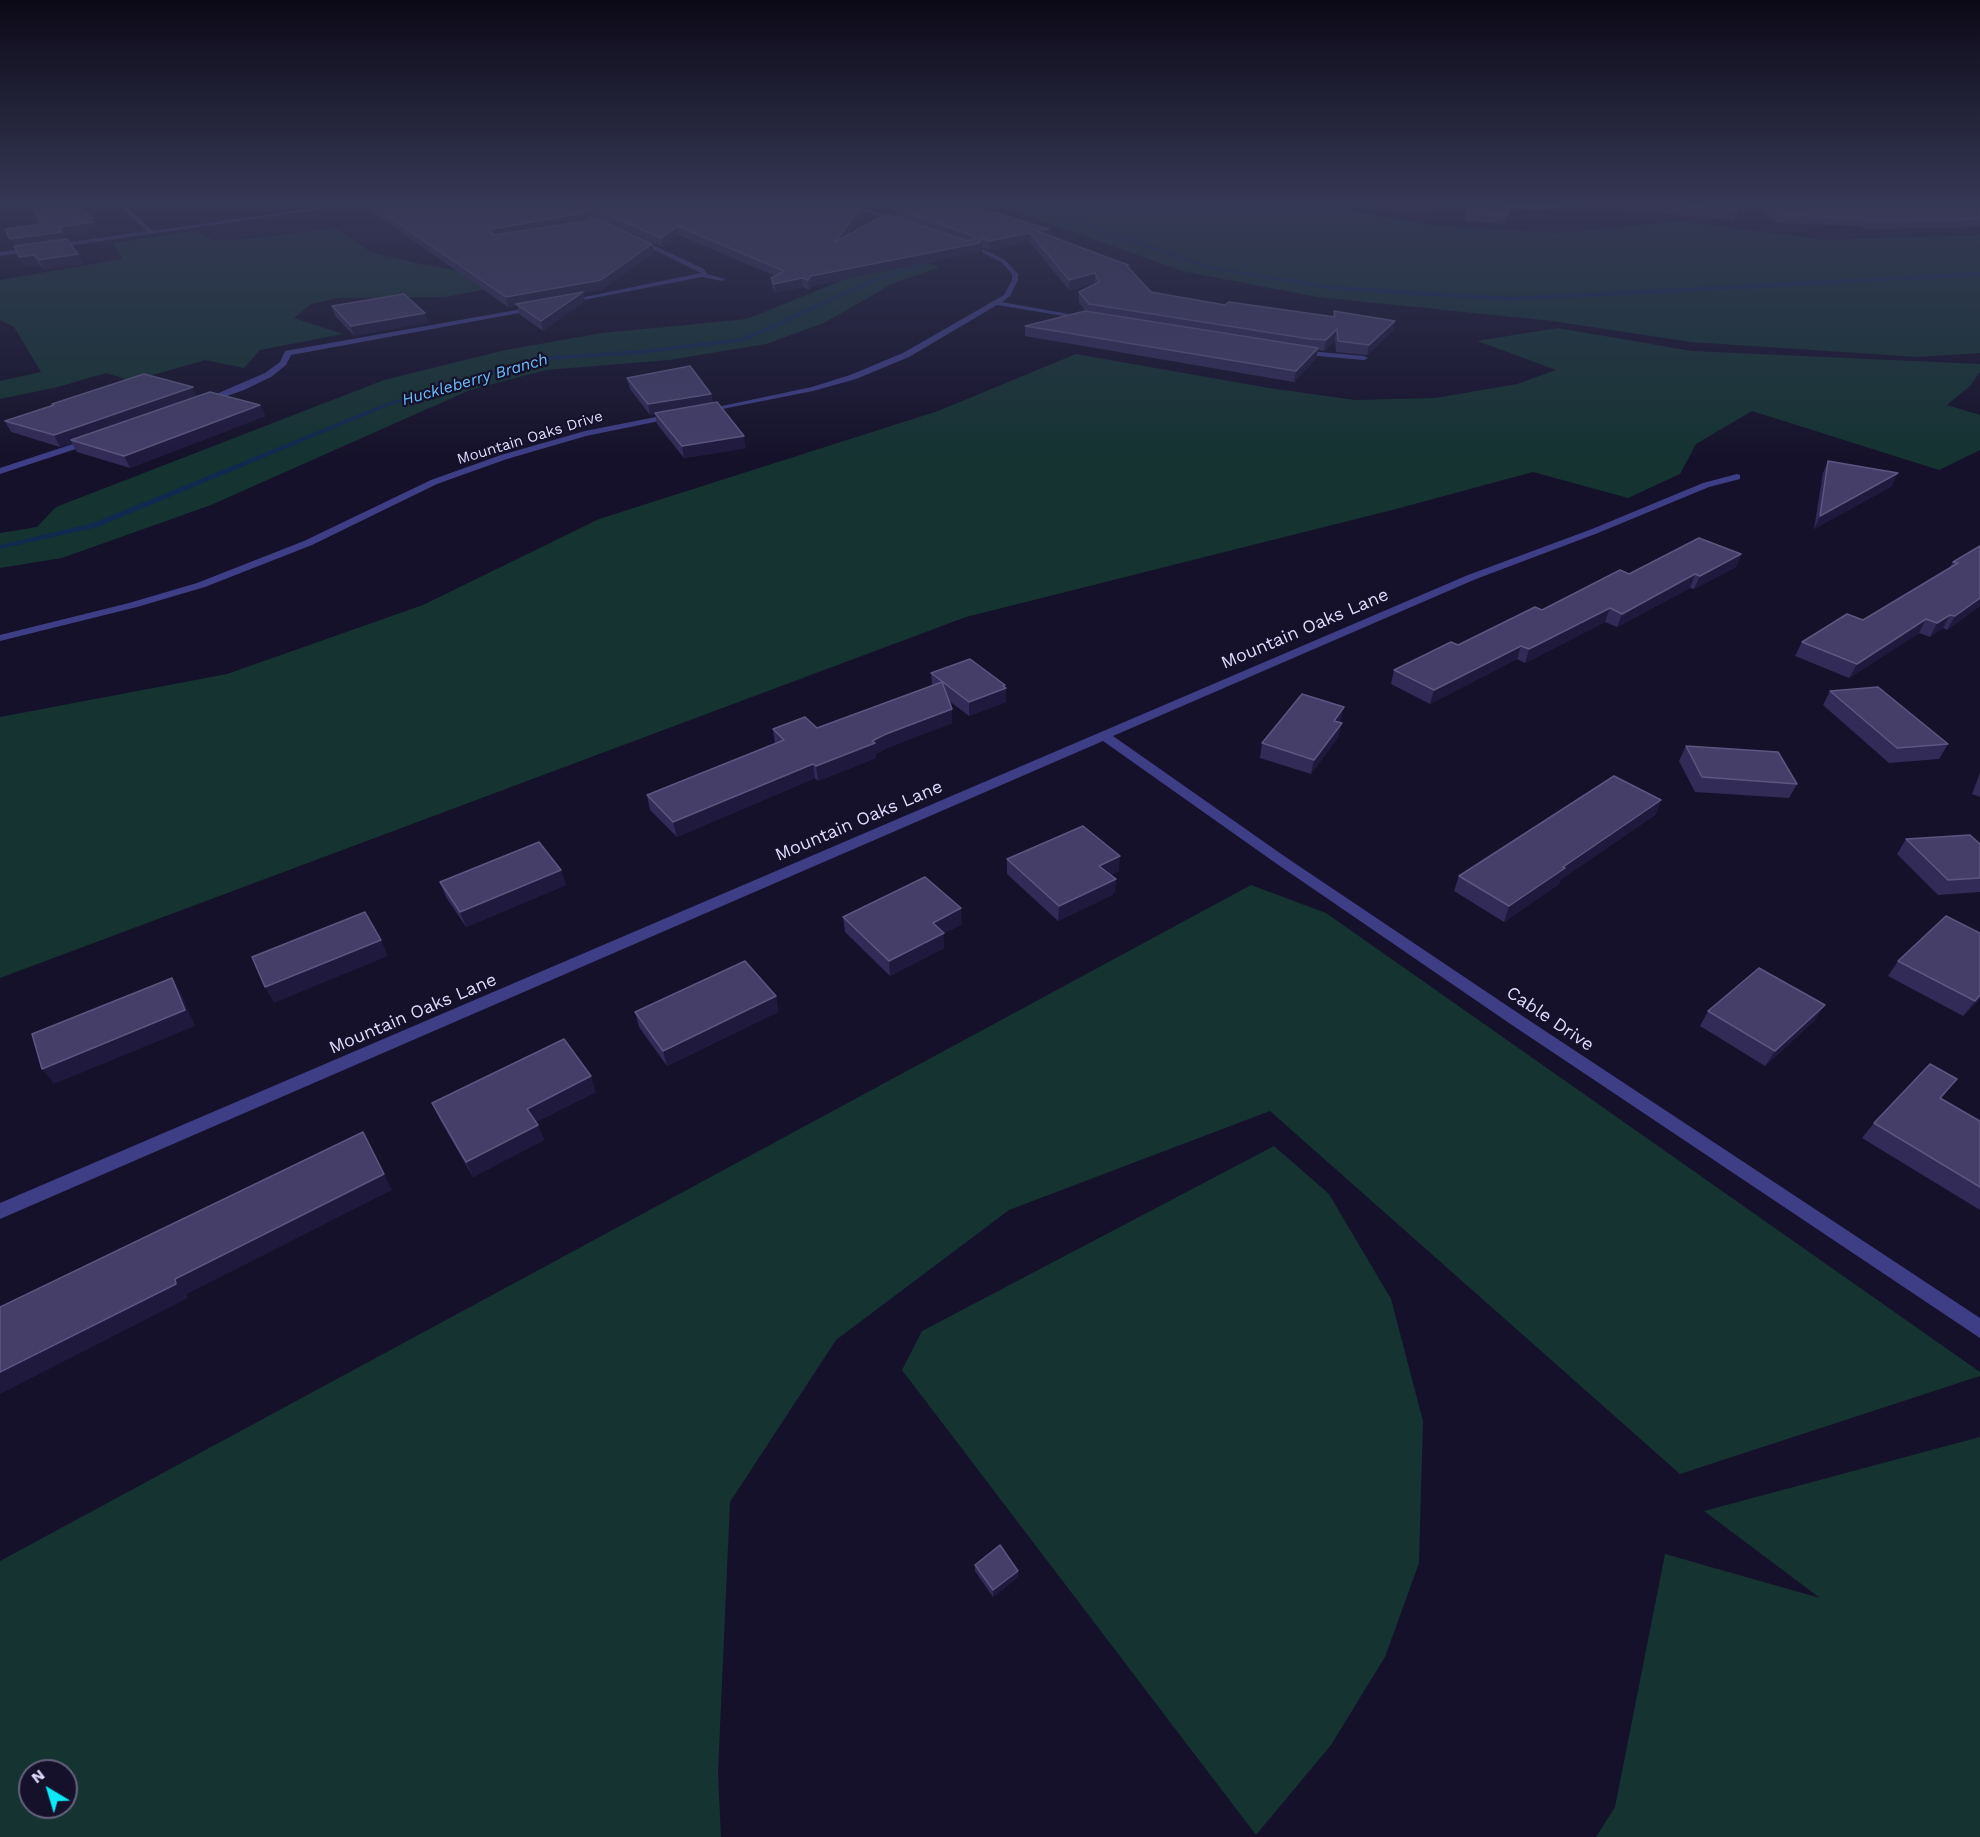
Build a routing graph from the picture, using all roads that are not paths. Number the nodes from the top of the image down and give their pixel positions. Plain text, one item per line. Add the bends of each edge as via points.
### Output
1 (619, 292) edge
2 (1010, 292) edge
3 (996, 303) junction
4 (558, 304) edge
5 (546, 306) edge
6 (1100, 320) edge
7 (1285, 350) edge
8 (1364, 358) edge
9 (197, 404) edge
10 (99, 439) edge
11 (0, 471) edge
12 (1737, 477) dead end
13 (0, 638) edge
14 (1103, 735) junction
15 (0, 1211) edge
16 (1980, 1329) edge

1 - 4 street
2 - 3 street, Mountain Oaks Drive
3 - 6 street
3 - 13 street, Mountain Oaks Drive via 906,355 853,377 764,400 633,423 540,446 434,483 308,543 201,585
5 - 9 street via 288,353 283,363 268,375
7 - 8 street
10 - 11 street
12 - 14 street, Mountain Oaks Lane via 1706,485 1472,577
14 - 15 street, Mountain Oaks Lane
14 - 16 street, Cable Drive via 1282,861

